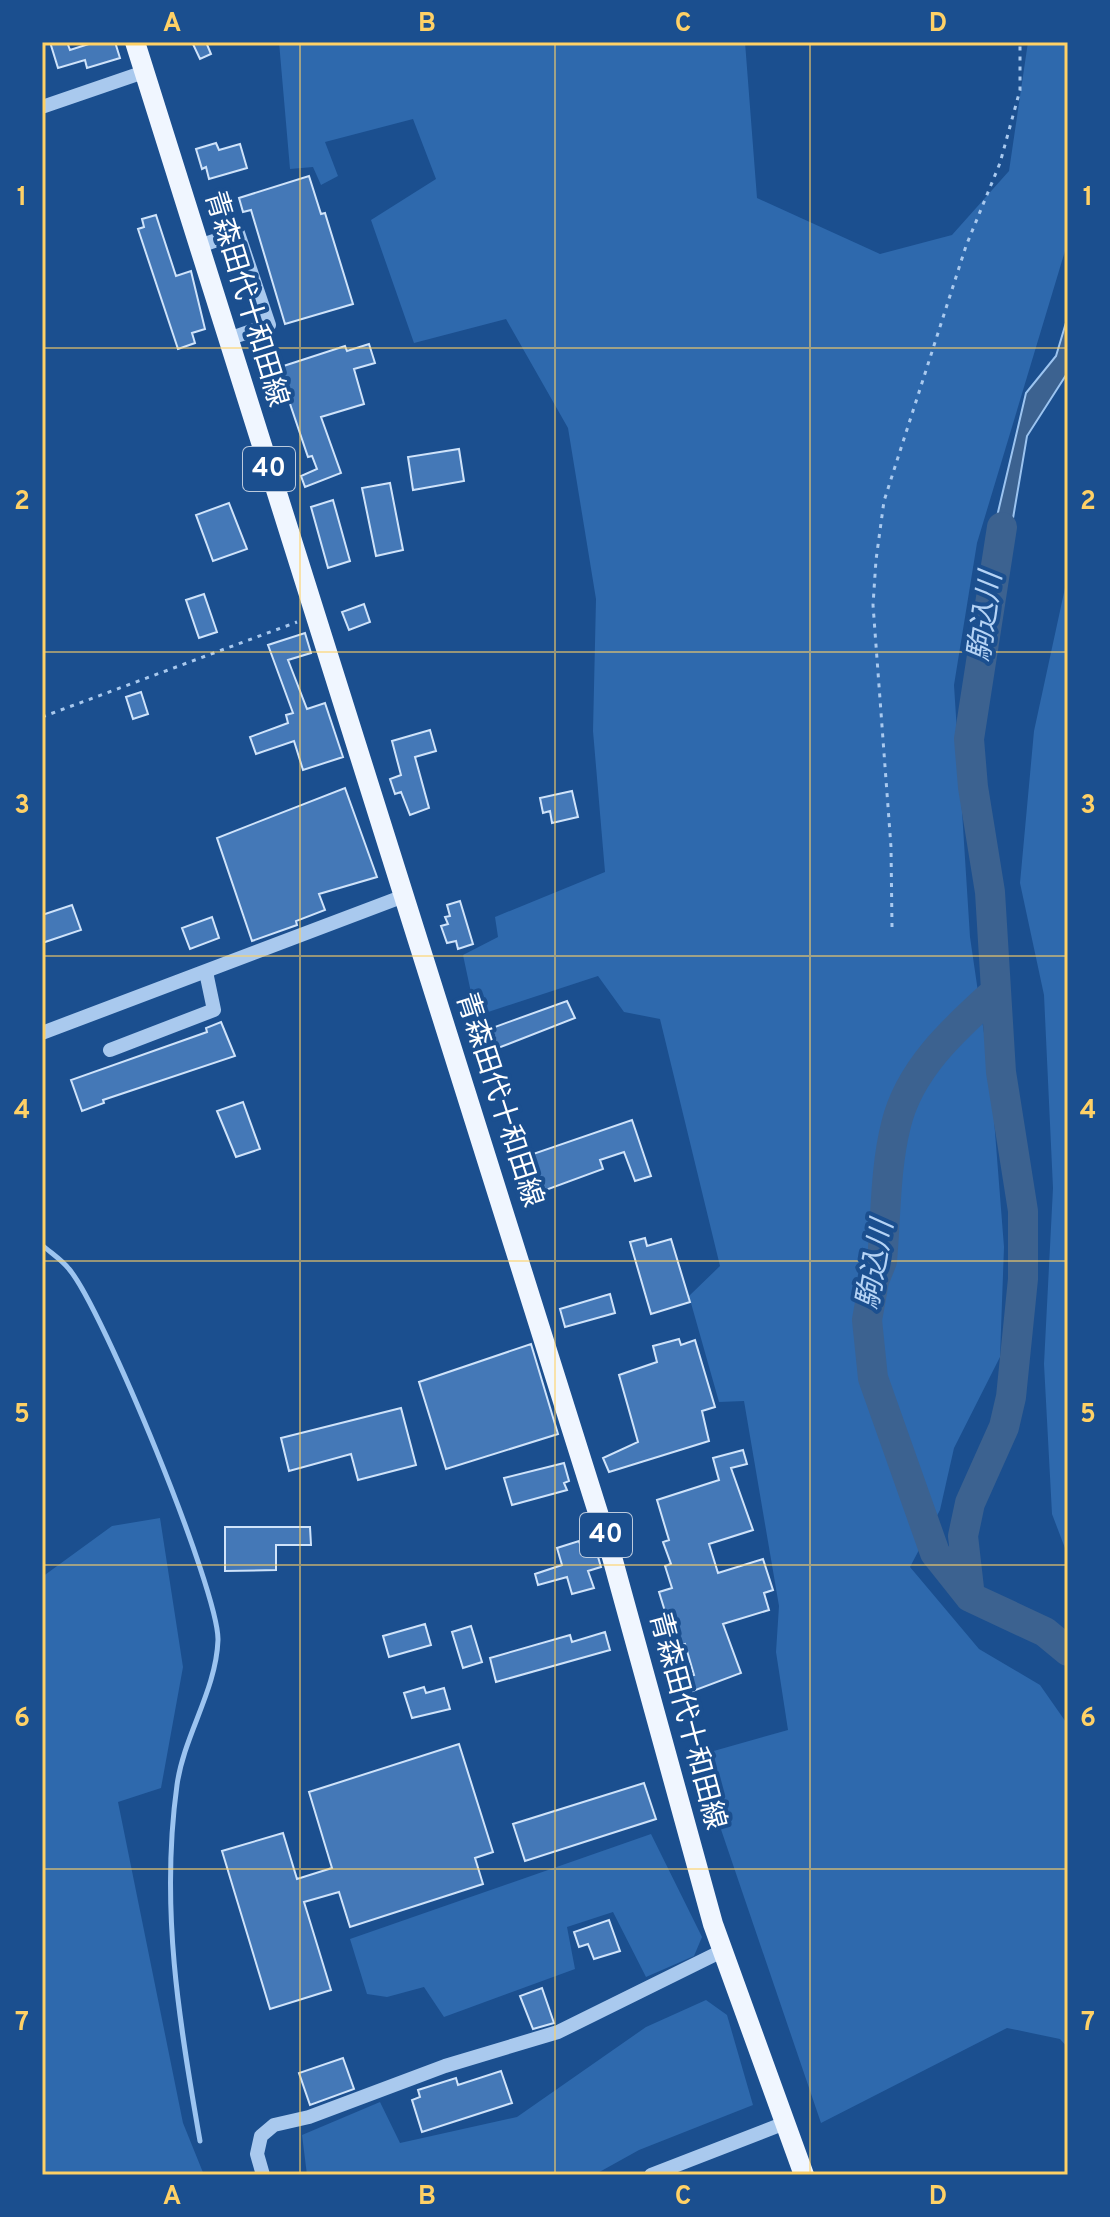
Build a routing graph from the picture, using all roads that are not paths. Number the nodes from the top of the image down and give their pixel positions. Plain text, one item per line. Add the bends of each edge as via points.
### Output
1 (135, 42) edge
2 (144, 72) junction
3 (42, 107) edge
4 (199, 246) junction
5 (228, 339) junction
6 (404, 896) junction
7 (206, 972) junction
8 (42, 1033) edge
9 (110, 1050) dead end
10 (722, 1951) junction
11 (785, 2123) junction
12 (263, 2175) edge
13 (651, 2175) edge
14 (804, 2175) edge

1 - 2 main road, 青森田代十和田線 / 40
2 - 3 street
2 - 4 main road, 青森田代十和田線 / 40
4 - 5 main road, 青森田代十和田線 / 40
4 - 5 street via 238,233 269,325
5 - 6 main road, 青森田代十和田線 / 40
6 - 7 street
6 - 10 main road, 青森田代十和田線 / 40 via 612,1557
7 - 8 street
7 - 9 street via 214,1010
10 - 11 main road, 青森田代十和田線 / 40
10 - 12 street via 558,2032 274,2125 261,2136 257,2154
11 - 13 street
11 - 14 main road, 青森田代十和田線 / 40

